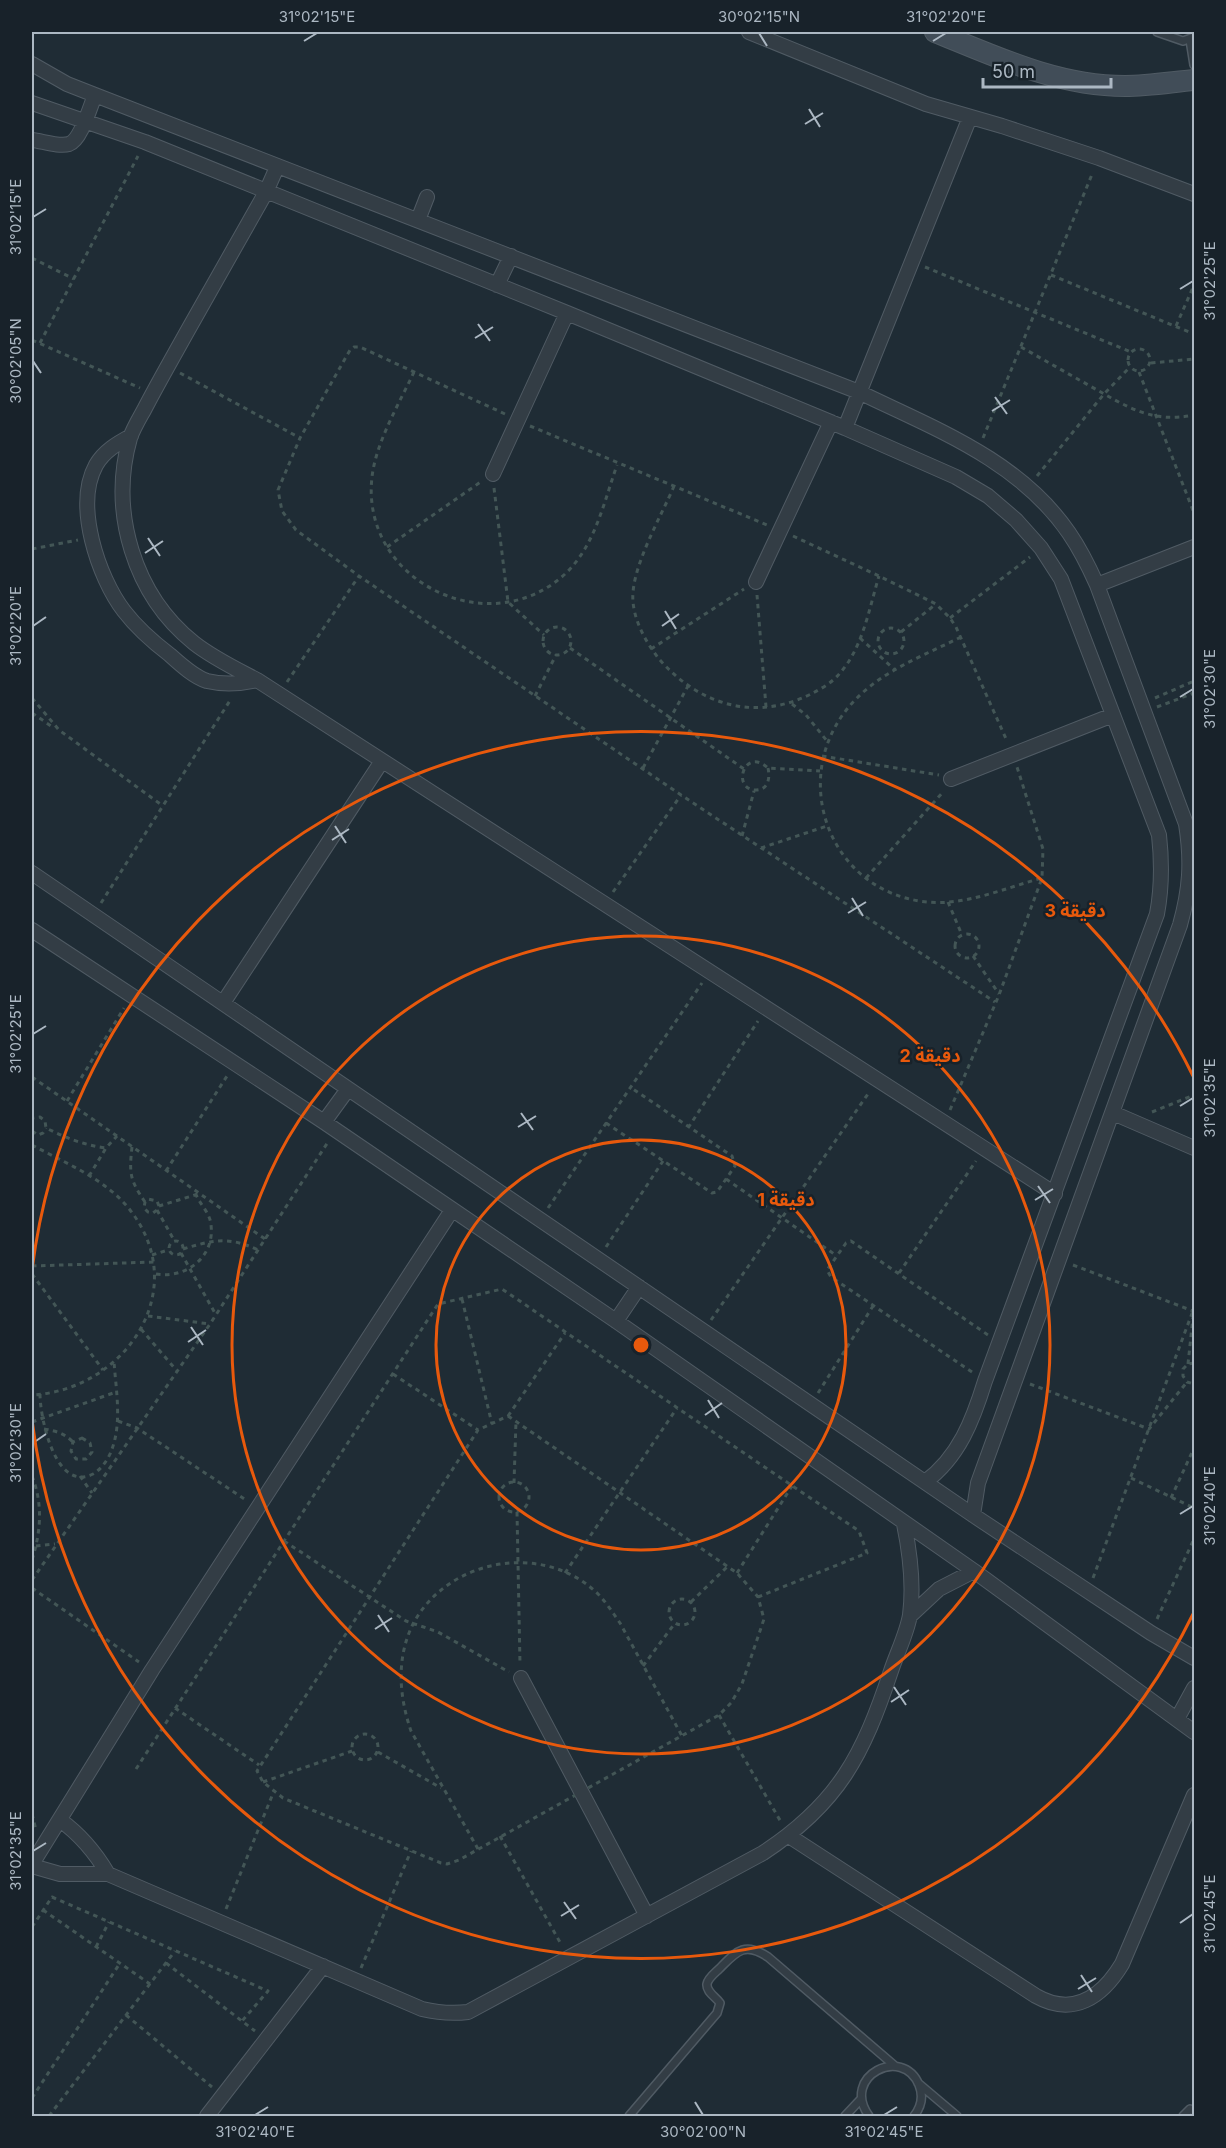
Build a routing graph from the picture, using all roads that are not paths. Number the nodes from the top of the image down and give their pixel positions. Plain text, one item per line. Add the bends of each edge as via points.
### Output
1 (749, 32) edge
2 (935, 32) edge
3 (1157, 32) edge
4 (1192, 39) edge
5 (32, 64) edge
6 (1194, 65) edge
7 (1194, 80) edge
8 (95, 95) junction
9 (32, 103) edge
10 (970, 117) junction
11 (85, 121) junction
12 (32, 140) edge
13 (277, 166) junction
14 (266, 192) junction
15 (1194, 194) edge
16 (427, 197) dead end
17 (418, 220) junction
18 (511, 256) junction
19 (497, 285) junction
20 (567, 313) junction
21 (859, 392) junction
22 (838, 425) junction
23 (131, 436) junction
24 (493, 474) road end
25 (1194, 547) edge
26 (756, 582) road end
27 (1097, 585) junction
28 (257, 680) junction
29 (1113, 715) junction
30 (382, 761) junction
31 (953, 778) road end
32 (1190, 823) edge
33 (32, 873) edge
34 (1188, 895) junction
35 (1161, 896) junction
36 (32, 930) edge
37 (223, 1003) junction
38 (348, 1089) junction
39 (1113, 1113) junction
40 (330, 1126) junction
41 (1194, 1148) edge
42 (1054, 1194) junction
43 (452, 1210) junction
44 (639, 1287) junction
45 (616, 1321) junction
46 (975, 1413) junction
47 (1000, 1423) junction
48 (925, 1482) junction
49 (973, 1515) junction
50 (904, 1524) junction
51 (974, 1571) junction
52 (910, 1616) junction
53 (1194, 1658) edge
54 (521, 1678) road end
55 (1194, 1688) edge
56 (1177, 1719) junction
57 (1194, 1732) edge
58 (1194, 1795) edge
59 (60, 1820) junction
60 (789, 1836) junction
61 (37, 1847) edge
62 (32, 1865) edge
63 (108, 1874) junction
64 (647, 1916) junction
65 (323, 1966) junction
66 (894, 2066) junction
67 (918, 2083) junction
68 (861, 2099) junction
69 (1194, 2111) edge
70 (207, 2116) edge
71 (629, 2116) edge
72 (845, 2116) edge
73 (869, 2116) edge
74 (914, 2116) edge
75 (957, 2116) edge
76 (1183, 2116) edge

1 - 10 street via 926,104
2 - 7 street via 1041,74 1083,83 1125,86
3 - 4 lane via 1176,39
4 - 6 lane
5 - 8 street
8 - 11 street
8 - 13 street
9 - 11 street
10 - 15 street via 1099,158
10 - 21 street
11 - 12 street via 69,144
11 - 14 street
13 - 14 street
13 - 17 street
14 - 19 street
14 - 23 street
16 - 17 street
17 - 18 street
18 - 19 street
18 - 21 street
19 - 20 street
20 - 22 street
20 - 24 street
21 - 22 street
21 - 27 street via 978,450 1028,486 1068,532
22 - 26 street
22 - 29 street via 956,477 1009,514 1041,548 1061,579
23 - 28 street via 122,500 136,564 170,620 221,661
23 - 28 street via 113,446 96,464 89,486 87,507 92,537 109,587 139,630 205,681 240,684
25 - 27 street
27 - 32 street
28 - 30 street
29 - 31 street
29 - 35 street via 1159,835
30 - 37 street
30 - 42 street
32 - 34 street
33 - 37 street
34 - 35 street
34 - 39 street
35 - 42 street
36 - 40 street
37 - 38 street
38 - 40 street
38 - 44 street
39 - 41 street
39 - 47 street
40 - 43 street
42 - 46 street
43 - 45 street
43 - 59 street via 152,1670
44 - 45 street
44 - 48 street
45 - 50 street
46 - 47 street
46 - 48 street via 948,1462
47 - 49 street via 978,1483
48 - 49 street
49 - 53 street
50 - 51 street
50 - 52 street via 911,1570
51 - 52 street via 939,1589
51 - 56 street
52 - 60 street via 864,1745 835,1790
54 - 64 street
55 - 56 street
56 - 57 street
58 - 60 street via 1122,1964 1102,1989 1070,2006 1058,2006 1036,1996
59 - 61 street
59 - 63 street via 93,1850
60 - 64 street
61 - 62 street
62 - 63 street via 60,1874
63 - 65 street
64 - 65 street via 468,2012 422,2009
65 - 70 street
66 - 67 lane via 909,2072
66 - 68 lane via 880,2069 868,2078
66 - 71 lane via 768,1956 748,1948 738,1950 707,1983 720,2003 717,2013
67 - 74 lane via 922,2098
67 - 75 lane
68 - 72 lane
68 - 73 lane
69 - 76 lane via 1190,2109

